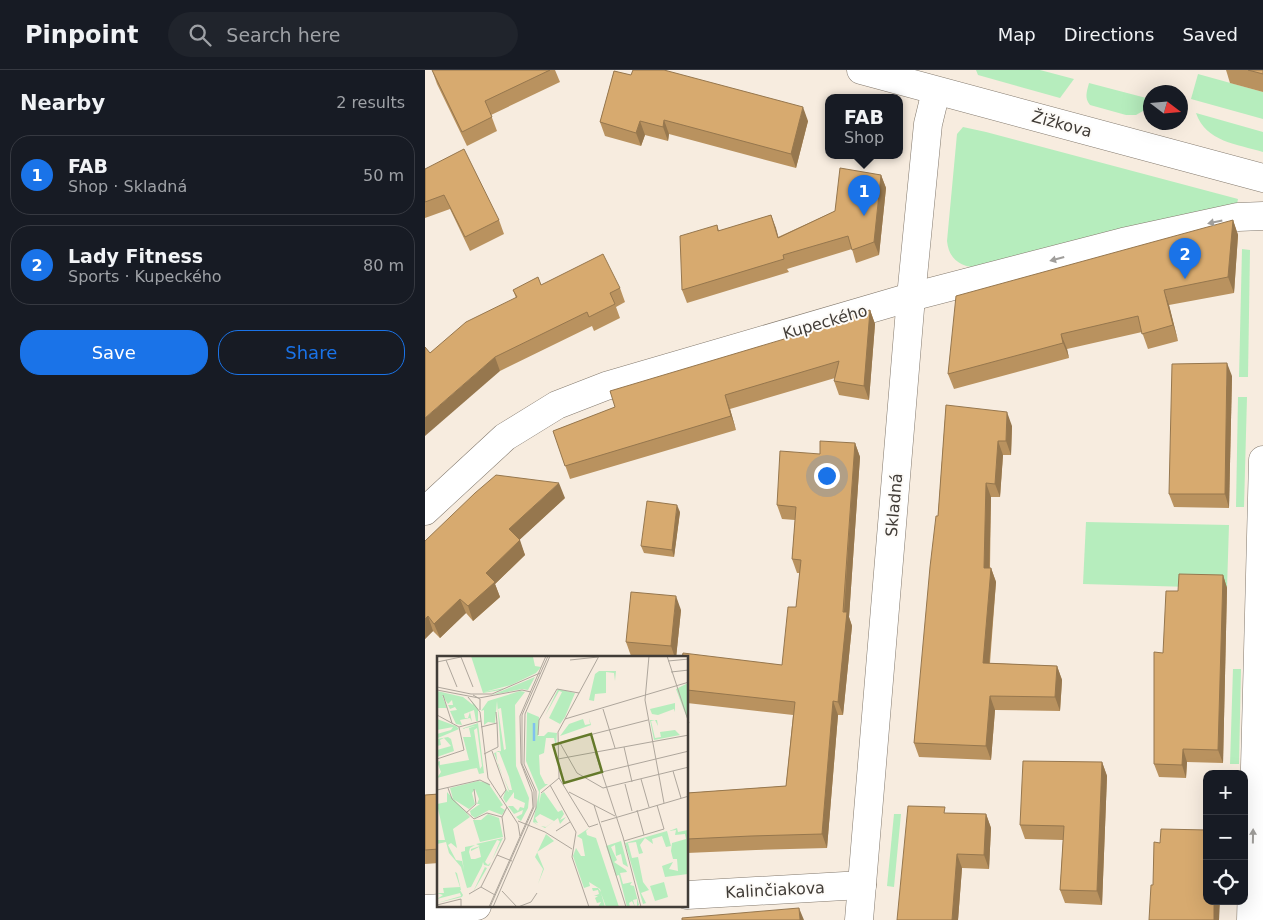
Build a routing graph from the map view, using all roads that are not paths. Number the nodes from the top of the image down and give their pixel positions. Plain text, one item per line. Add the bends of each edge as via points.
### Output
1 (861, 70) edge
2 (936, 91) junction
3 (1263, 178) edge
4 (1263, 216) edge
5 (911, 297) junction
6 (1263, 460) edge
7 (425, 511) edge
8 (862, 885) junction
9 (689, 895) edge
10 (464, 908) edge
11 (430, 913) edge
12 (859, 920) edge
13 (1251, 920) edge

1 - 2 street, Žižkova
2 - 3 street, Žižkova
2 - 5 street, Skladná via 927,124
4 -> 5 street, Kupeckého via 1238,217 1123,242
5 - 7 street, Kupeckého via 606,386 557,405 505,437
5 - 8 street, Skladná
13 -> 6 street
8 - 9 street, Kalinčiakova
8 - 12 street, Skladná
10 - 11 street

